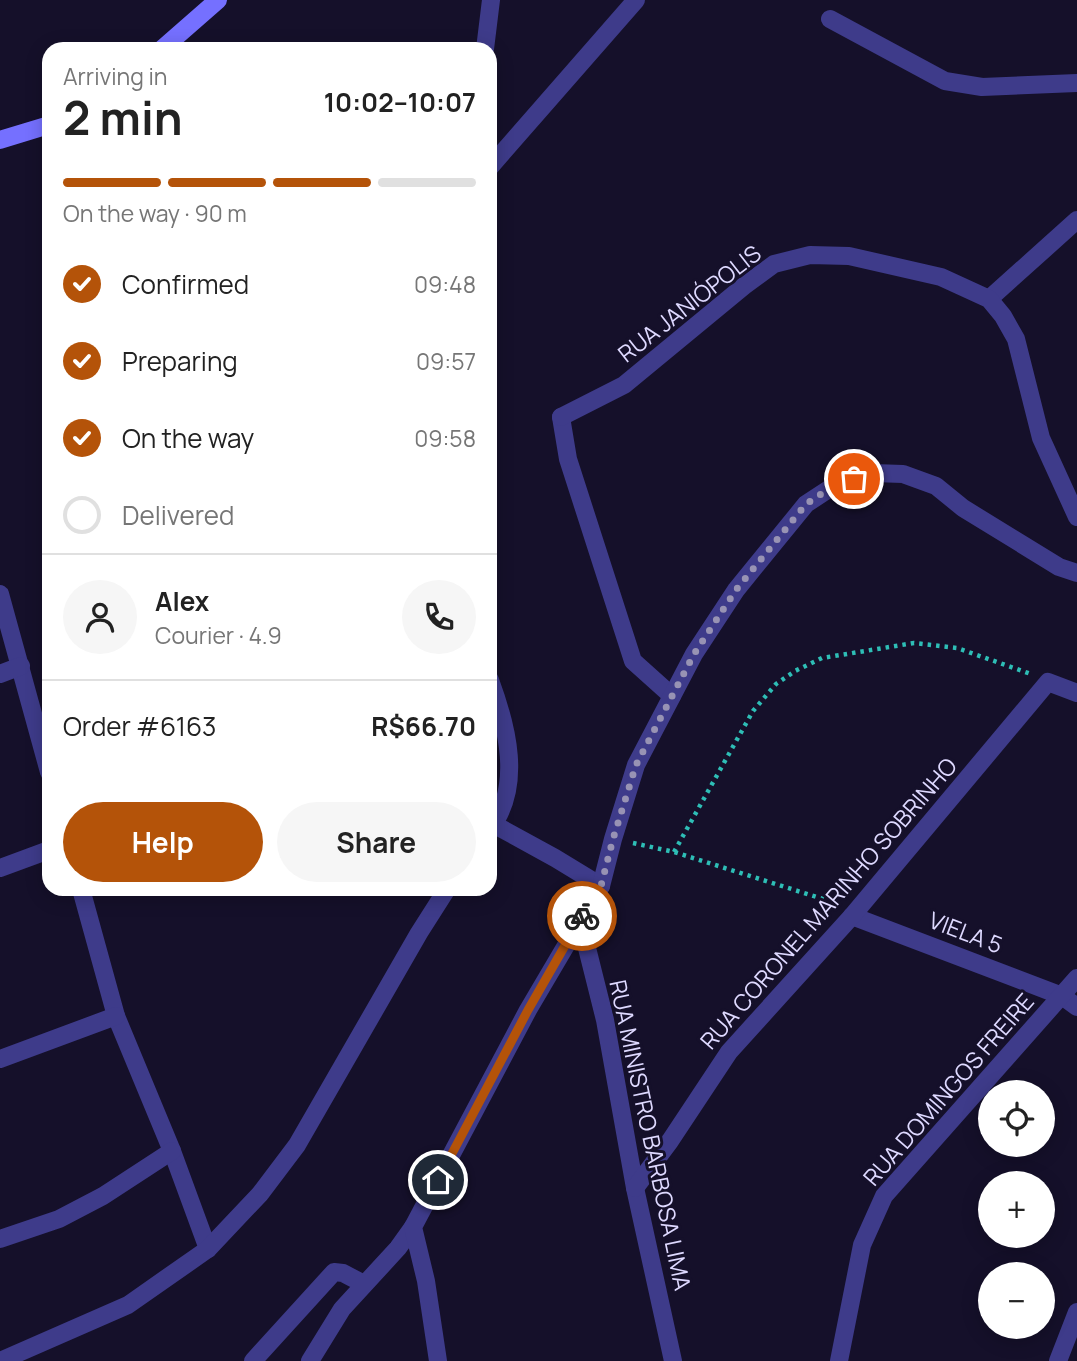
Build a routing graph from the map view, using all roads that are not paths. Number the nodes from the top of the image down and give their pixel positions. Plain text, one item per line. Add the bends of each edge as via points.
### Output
1 (218, 0) edge
2 (491, 0) edge
3 (636, 0) edge
4 (830, 19) dead end
5 (170, 42) edge
6 (486, 42) edge
7 (1077, 83) edge
8 (42, 127) edge
9 (0, 140) edge
10 (497, 159) edge
11 (1077, 220) edge
12 (989, 299) junction
13 (1077, 517) edge
14 (1077, 573) edge
15 (0, 594) edge
16 (21, 666) junction
17 (0, 674) edge
18 (1077, 693) edge
19 (673, 696) junction
20 (497, 711) edge
21 (42, 746) edge
22 (497, 816) edge
23 (497, 829) edge
24 (42, 853) edge
25 (0, 868) edge
26 (601, 886) junction
27 (83, 896) edge
28 (443, 896) edge
29 (855, 913) junction
30 (580, 920) junction
31 (1077, 978) edge
32 (1062, 996) junction
33 (1077, 1007) edge
34 (116, 1016) junction
35 (0, 1059) edge
36 (173, 1151) junction
37 (635, 1188) junction
38 (413, 1227) junction
39 (0, 1239) edge
40 (208, 1249) junction
41 (364, 1284) junction
42 (1077, 1312) edge
43 (0, 1361) edge
44 (253, 1361) edge
45 (310, 1361) edge
46 (438, 1361) edge
47 (673, 1361) edge
48 (839, 1361) edge
49 (1058, 1361) edge

1 - 5 main road
2 - 6 street
3 - 10 street
4 - 7 street via 945,81 982,87
8 - 9 main road
11 - 12 street
12 - 13 street, RUA JANIÓPOLIS via 1016,340 1041,438
12 - 19 street, RUA JANIÓPOLIS via 941,277 849,256 810,255 774,264 624,385 561,417 568,459 633,661
14 - 19 street via 1059,567 963,508 936,486 903,474 873,473 835,485 806,504 736,590
15 - 16 street
16 - 17 street
16 - 21 street
18 - 29 street, RUA CORONEL MARINHO SOBRINHO via 1048,682
19 - 26 street via 636,765
20 - 22 street via 508,739 509,773
23 - 26 street
24 - 25 street
26 - 30 street
27 - 34 street
28 - 40 street via 297,1145 260,1194
29 - 32 street, VIELA 5
29 - 37 street, RUA CORONEL MARINHO SOBRINHO via 729,1052
30 - 37 street, RUA MINISTRO BARBOSA LIMA via 605,1020
30 - 38 street
31 - 32 street, RUA DOMINGOS FREIRE
32 - 33 street, VIELA 5
32 - 48 street, RUA DOMINGOS FREIRE via 884,1196 862,1245
34 - 35 street
34 - 36 street
36 - 39 street via 59,1219
36 - 40 street
37 - 47 street, RUA MINISTRO BARBOSA LIMA
38 - 41 street
38 - 46 street
40 - 43 street via 128,1306
41 - 44 street via 334,1272
41 - 45 street via 342,1309
42 - 49 street

